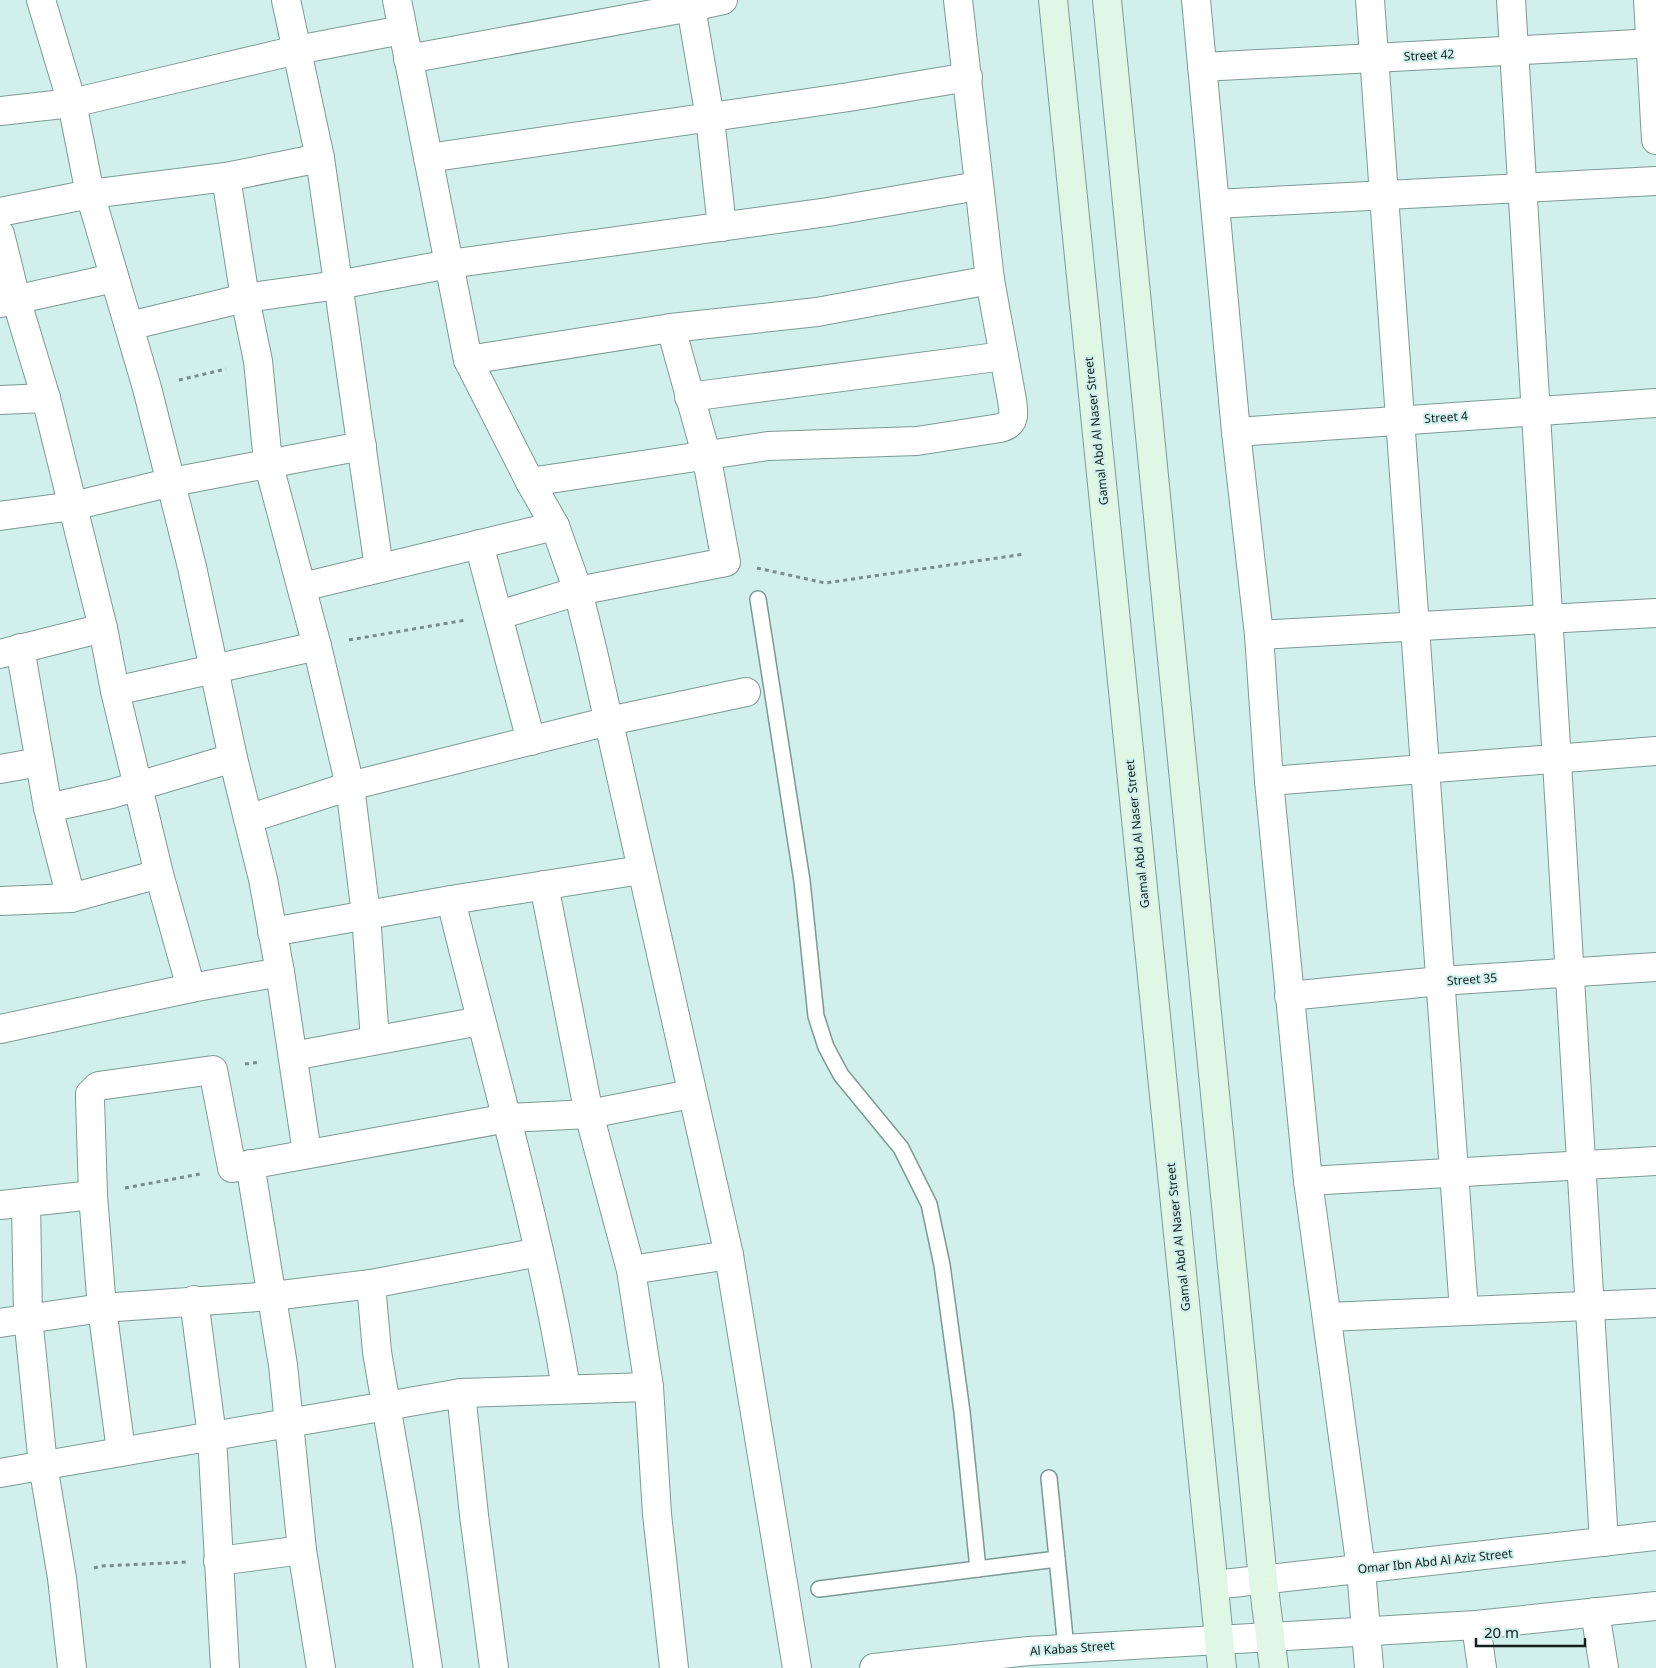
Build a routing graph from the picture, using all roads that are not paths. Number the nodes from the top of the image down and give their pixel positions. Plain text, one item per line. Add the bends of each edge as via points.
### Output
1 (286, 0) edge
2 (397, 0) edge
3 (723, 0) edge
4 (958, 0) edge
5 (1053, 0) edge
6 (1107, 0) edge
7 (1196, 0) edge
8 (1370, 0) edge
9 (1511, 0) edge
10 (1648, 0) edge
11 (49, 1) edge
12 (691, 7) junction
13 (402, 30) junction
14 (1653, 43) edge
15 (297, 50) junction
16 (1514, 51) junction
17 (1375, 57) junction
18 (408, 60) junction
19 (1202, 67) junction
20 (968, 77) junction
21 (72, 103) junction
22 (0, 111) edge
23 (710, 118) junction
24 (1656, 140) edge
25 (320, 158) junction
26 (428, 158) junction
27 (226, 177) junction
28 (1656, 180) edge
29 (978, 186) junction
30 (1522, 187) junction
31 (90, 194) junction
32 (1384, 195) junction
33 (1215, 204) junction
34 (0, 212) edge
35 (722, 227) junction
36 (0, 234) edge
37 (449, 264) junction
38 (114, 278) junction
39 (990, 280) junction
40 (338, 286) junction
41 (245, 298) junction
42 (8, 301) edge
43 (129, 326) junction
44 (672, 328) junction
45 (1004, 356) junction
46 (468, 360) junction
47 (689, 397) junction
48 (46, 398) junction
49 (0, 400) edge
50 (1656, 403) edge
51 (1536, 411) junction
52 (1400, 420) junction
53 (1236, 432) junction
54 (362, 446) junction
55 (706, 454) junction
56 (268, 462) junction
57 (172, 482) junction
58 (530, 482) junction
59 (73, 506) junction
60 (0, 516) edge
61 (555, 526) junction
62 (479, 544) junction
63 (379, 568) junction
64 (302, 587) junction
65 (578, 591) junction
66 (758, 599) dead end
67 (1656, 613) edge
68 (499, 615) junction
69 (1548, 619) junction
70 (1415, 626) junction
71 (103, 628) junction
72 (1259, 635) junction
73 (317, 646) junction
74 (10, 651) edge
75 (214, 668) junction
76 (115, 691) junction
77 (746, 692) dead end
78 (609, 721) junction
79 (531, 741) junction
80 (1656, 751) edge
81 (233, 758) junction
82 (1557, 759) junction
83 (40, 762) junction
84 (0, 769) edge
85 (1425, 769) junction
86 (1269, 781) junction
87 (137, 785) junction
88 (350, 786) junction
89 (48, 808) junction
90 (248, 819) junction
91 (640, 870) junction
92 (159, 874) junction
93 (544, 885) junction
94 (72, 898) junction
95 (451, 900) junction
96 (0, 901) edge
97 (366, 915) junction
98 (272, 932) junction
99 (1656, 966) edge
100 (280, 972) junction
101 (1569, 972) junction
102 (1440, 982) junction
103 (191, 988) junction
104 (1289, 996) junction
105 (480, 1021) junction
106 (0, 1029) edge
107 (375, 1040) junction
108 (293, 1056) junction
109 (691, 1094) junction
110 (589, 1114) junction
111 (508, 1118) junction
112 (307, 1153) junction
113 (1656, 1161) edge
114 (1581, 1165) junction
115 (241, 1166) junction
116 (1454, 1172) junction
117 (1308, 1181) junction
118 (93, 1195) junction
119 (13, 1203) edge
120 (539, 1252) junction
121 (729, 1255) junction
122 (631, 1270) junction
123 (371, 1284) junction
124 (273, 1296) junction
125 (194, 1300) junction
126 (1656, 1302) edge
127 (1589, 1305) junction
128 (102, 1308) junction
129 (1464, 1311) junction
130 (28, 1317) junction
131 (1327, 1317) junction
132 (0, 1323) edge
133 (649, 1387) junction
134 (566, 1388) junction
135 (461, 1393) junction
136 (386, 1406) junction
137 (288, 1423) junction
138 (212, 1436) junction
139 (121, 1451) junction
140 (43, 1465) junction
141 (0, 1473) edge
142 (1049, 1478) dead end
143 (1656, 1536) edge
144 (1604, 1542) junction
145 (302, 1550) junction
146 (1057, 1559) junction
147 (218, 1561) junction
148 (978, 1569) junction
149 (1361, 1569) junction
150 (1263, 1580) junction
151 (1214, 1585) junction
152 (819, 1589) dead end
153 (1656, 1606) edge
154 (1595, 1612) junction
155 (1476, 1626) junction
156 (1366, 1631) junction
157 (1271, 1637) junction
158 (1220, 1638) junction
159 (1066, 1648) junction
160 (1030, 1659) edge
161 (909, 1666) edge
162 (72, 1668) edge
163 (225, 1668) edge
164 (321, 1668) edge
165 (428, 1668) edge
166 (494, 1668) edge
167 (674, 1668) edge
168 (797, 1668) edge
169 (874, 1668) edge
170 (1222, 1668) edge
171 (1274, 1668) edge
172 (1369, 1668) edge
173 (1482, 1668) edge
174 (1604, 1668) edge

1 - 15 street
2 - 13 street
3 - 12 street
4 - 20 street
5 - 151 main road, Gamal Abd Al Naser Street
6 - 150 main road
7 - 19 street
8 - 17 street
9 - 16 street
10 - 14 street
11 - 21 street
12 - 18 street
12 - 23 street
13 - 15 street
13 - 18 street
14 - 16 street, Street 42
14 - 24 street
15 - 21 street
15 - 25 street
16 - 17 street, Street 42
16 - 30 street
17 - 19 street, Street 42
17 - 32 street
18 - 26 street
19 - 33 street
20 - 23 street
20 - 29 street
21 - 22 street
21 - 31 street
23 - 26 street
23 - 35 street
25 - 27 street
25 - 40 street
26 - 37 street
27 - 31 street
27 - 41 street
28 - 30 street
29 - 35 street
29 - 39 street
30 - 32 street
30 - 51 street
31 - 34 street
31 - 38 street
32 - 33 street
32 - 52 street
33 - 53 street
35 - 37 street
36 - 42 street
37 - 40 street
37 - 46 street
38 - 42 street
38 - 43 street
39 - 44 street via 817,312
39 - 45 street
40 - 41 street
40 - 54 street
41 - 43 street
41 - 56 street via 258,361
42 - 48 street
43 - 57 street
44 - 46 street
44 - 47 street
45 - 47 street
45 - 55 street via 1014,416 1006,426 917,441 768,446
46 - 58 street
47 - 55 street
48 - 49 street
48 - 59 street
50 - 51 street, Street 4
51 - 52 street, Street 4
51 - 69 street
52 - 53 street, Street 4
52 - 70 street
53 - 72 street
54 - 56 street
54 - 63 street
55 - 58 street
55 - 65 street via 726,562
56 - 57 street
56 - 64 street
57 - 59 street
57 - 75 street
58 - 61 street
59 - 60 street
59 - 71 street
61 - 62 street
61 - 65 street
62 - 63 street
62 - 68 street
63 - 64 street
64 - 73 street
65 - 68 street
65 - 78 street
66 - 148 lane via 802,881 816,1016 841,1075 901,1148 929,1204 942,1265 962,1412
67 - 69 street
68 - 79 street
69 - 70 street
69 - 82 street
70 - 72 street
70 - 85 street
71 - 74 street
71 - 76 street
72 - 86 street
73 - 75 street
73 - 88 street
74 - 83 street
75 - 76 street
75 - 81 street
76 - 87 street
77 - 78 street
78 - 79 street
78 - 91 street
79 - 88 street
80 - 82 street
81 - 87 street
81 - 90 street
82 - 85 street
82 - 101 street
83 - 84 street
83 - 89 street
85 - 86 street
85 - 102 street
86 - 104 street
87 - 89 street
87 - 92 street
88 - 90 street
88 - 97 street
89 - 94 street
90 - 98 street
91 - 93 street
91 - 109 street
92 - 94 street
92 - 103 street
93 - 95 street
93 - 110 street
94 - 96 street
95 - 97 street
95 - 105 street
97 - 98 street
97 - 107 street
98 - 100 street
99 - 101 street, Street 35
100 - 103 street
100 - 108 street
101 - 102 street, Street 35
101 - 114 street
102 - 104 street, Street 35
102 - 116 street
103 - 106 street
104 - 117 street
105 - 107 street
105 - 111 street
107 - 108 street
108 - 112 street
109 - 110 street
109 - 121 street
110 - 111 street
110 - 122 street
111 - 112 street
111 - 120 street
112 - 115 street
113 - 114 street
114 - 116 street
114 - 127 street
115 - 118 street via 212,1070 98,1086 90,1099
115 - 124 street
116 - 117 street
116 - 129 street
117 - 131 street
118 - 119 street
118 - 128 street
119 - 130 street
120 - 123 street
120 - 134 street via 553,1309
121 - 122 street
121 - 168 street
122 - 133 street
123 - 124 street
123 - 136 street
124 - 125 street
124 - 137 street
125 - 128 street
125 - 138 street
126 - 127 street
127 - 129 street
127 - 144 street
128 - 130 street
128 - 139 street
129 - 131 street
130 - 132 street
130 - 140 street
131 - 149 street
133 - 134 street
133 - 167 street via 657,1514
134 - 135 street
135 - 136 street
135 - 166 street
136 - 137 street
136 - 165 street
137 - 138 street
137 - 145 street
138 - 139 street
138 - 147 street
139 - 140 street
140 - 141 street
140 - 162 street via 62,1578
142 - 146 lane
143 - 144 street, Omar Ibn Abd Al Aziz Street
144 - 149 street, Omar Ibn Abd Al Aziz Street
145 - 147 street
145 - 164 street
146 - 148 lane
146 - 159 lane
147 - 163 street
148 - 152 lane
149 - 150 street, Omar Ibn Abd Al Aziz Street
149 - 156 street
150 - 151 street, Omar Ibn Abd Al Aziz Street
150 - 157 main road
151 - 158 main road, Gamal Abd Al Naser Street
153 - 154 street
154 - 155 street
154 - 174 street
155 - 156 street
155 - 173 street
156 - 157 street
156 - 172 street
157 - 158 street, Al Kabas Street
157 - 171 main road
158 - 159 street, Al Kabas Street
158 - 170 main road, Gamal Abd Al Naser Street
159 - 160 street, Al Kabas Street
160 - 161 street, Al Kabas Street
161 - 169 street, Al Kabas Street

